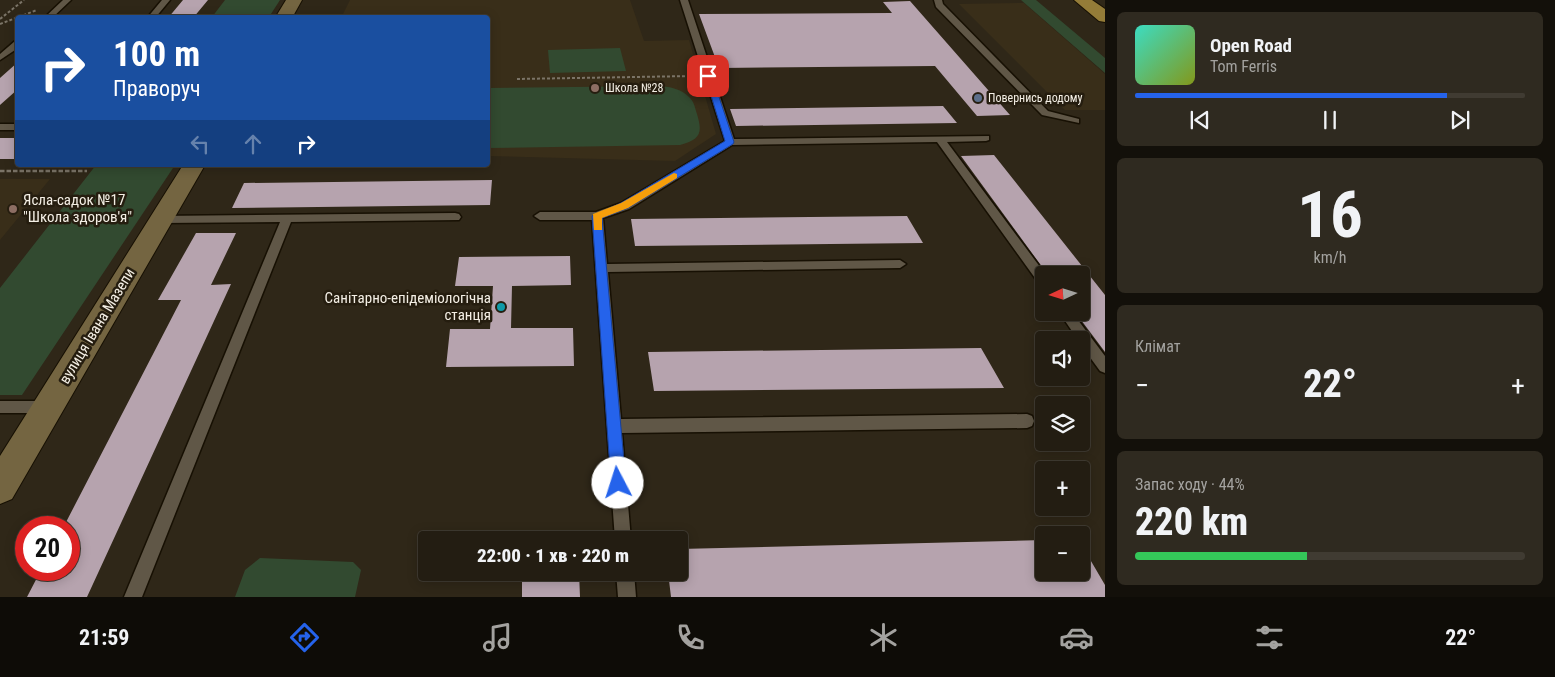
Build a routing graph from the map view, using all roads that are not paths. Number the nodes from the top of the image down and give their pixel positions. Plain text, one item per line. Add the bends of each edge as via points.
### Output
1 (67, 0) edge
2 (166, 0) edge
3 (294, 0) edge
4 (684, 0) edge
5 (938, 0) edge
6 (1082, 0) edge
7 (50, 15) edge
8 (153, 15) edge
9 (285, 15) edge
10 (1105, 17) edge
11 (15, 46) edge
12 (0, 58) edge
13 (1076, 121) dead end
14 (0, 127) edge
15 (15, 127) edge
16 (986, 138) dead end
17 (940, 139) junction
18 (730, 142) junction
19 (195, 167) edge
20 (540, 216) dead end
21 (597, 216) junction
22 (455, 217) dead end
23 (287, 218) junction
24 (161, 219) junction
25 (900, 264) dead end
26 (601, 268) junction
27 (1035, 270) edge
28 (1072, 321) edge
29 (1105, 367) edge
30 (0, 407) edge
31 (48, 407) junction
32 (1027, 421) dead end
33 (614, 426) junction
34 (0, 487) edge
35 (622, 531) edge
36 (626, 581) edge
37 (133, 597) edge
38 (627, 597) edge

1 - 7 lane
2 - 8 lane
3 - 9 main road
4 - 18 lane
5 - 13 lane via 939,5 1045,113
6 - 10 highway
11 - 12 lane
14 - 15 lane
16 - 17 lane
17 - 18 lane
17 - 27 lane
18 - 21 lane via 625,206
19 - 24 main road, вулиця Івана Мазепи
20 - 21 lane
21 - 26 lane
22 - 23 lane
23 - 24 lane
23 - 37 lane
24 - 31 main road, вулиця Івана Мазепи
25 - 26 lane
26 - 33 lane
28 - 29 lane
30 - 31 lane
31 - 34 main road, вулиця Івана Мазепи
32 - 33 lane
33 - 35 lane
36 - 38 lane

